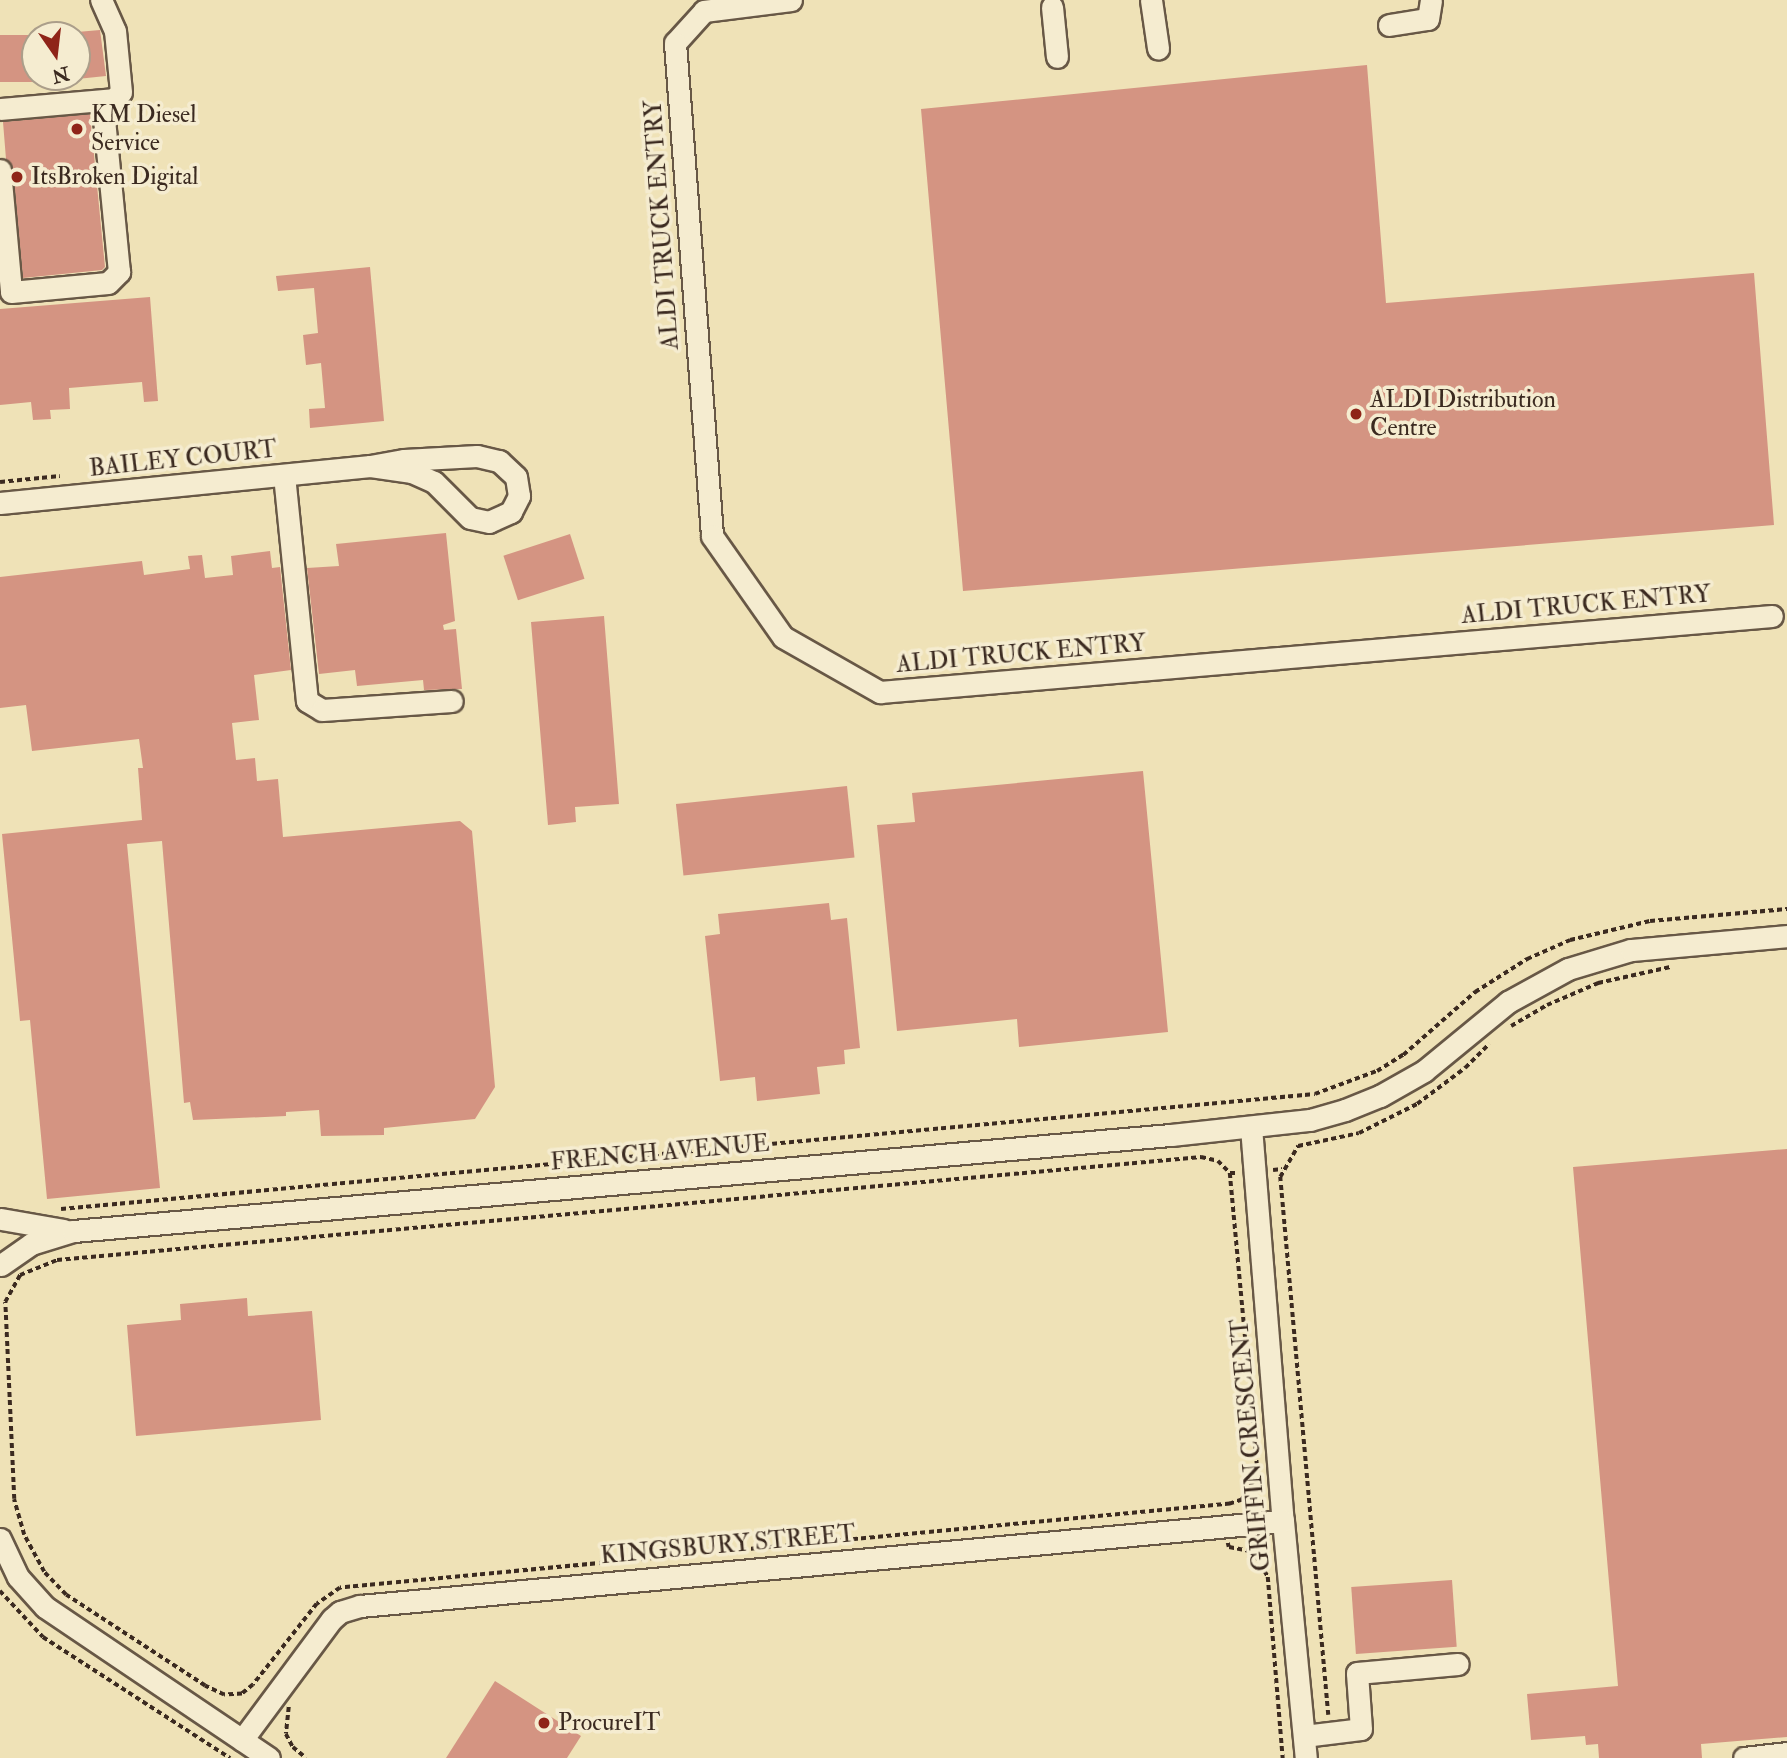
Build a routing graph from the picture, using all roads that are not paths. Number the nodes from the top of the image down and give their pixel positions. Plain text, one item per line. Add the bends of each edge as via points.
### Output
1 (101, 0) edge
2 (791, 0) edge
3 (1151, 0) edge
4 (1432, 0) edge
5 (1052, 7) dead end
6 (1389, 25) dead end
7 (1158, 48) dead end
8 (1057, 57) dead end
9 (114, 99) junction
10 (0, 109) edge
11 (0, 170) edge
12 (370, 467) junction
13 (284, 475) junction
14 (0, 503) edge
15 (1772, 616) dead end
16 (452, 701) dead end
17 (1787, 936) edge
18 (1251, 1127) junction
19 (1, 1218) edge
20 (73, 1231) junction
21 (1, 1266) edge
22 (1283, 1521) junction
23 (0, 1539) edge
24 (1458, 1664) dead end
25 (1304, 1736) junction
26 (242, 1740) junction
27 (1787, 1753) edge
28 (269, 1758) edge
29 (1306, 1758) edge
30 (1744, 1758) edge

1 - 9 street via 115,32 121,92
2 - 15 street, ALDI TRUCK ENTRY via 704,12 675,43 712,536 783,637 880,692
3 - 7 street
4 - 6 street via 1428,19
5 - 8 street
9 - 10 street
9 - 11 street via 103,110 119,272 108,283 11,292
12 - 12 street, BAILEY COURT via 477,456 499,461 516,477 519,496 511,512 489,522 470,517 434,482 412,472
12 - 13 street, BAILEY COURT
13 - 14 street, BAILEY COURT
13 - 16 street via 307,701 322,710
17 - 18 street, FRENCH AVENUE via 1631,950 1568,969 1508,1002 1424,1071 1380,1096 1310,1119
18 - 20 street, FRENCH AVENUE
18 - 22 street, GRIFFIN CRESCENT
19 - 20 street, FRENCH AVENUE
19 - 21 street via 9,1242
20 - 21 street, FRENCH AVENUE via 31,1244
22 - 25 street, GRIFFIN CRESCENT
22 - 26 street, KINGSBURY STREET via 360,1606 332,1619
23 - 26 street via 18,1577 45,1607
24 - 25 street via 1357,1673 1362,1729
25 - 29 street, GRIFFIN CRESCENT
26 - 28 street
27 - 30 street

